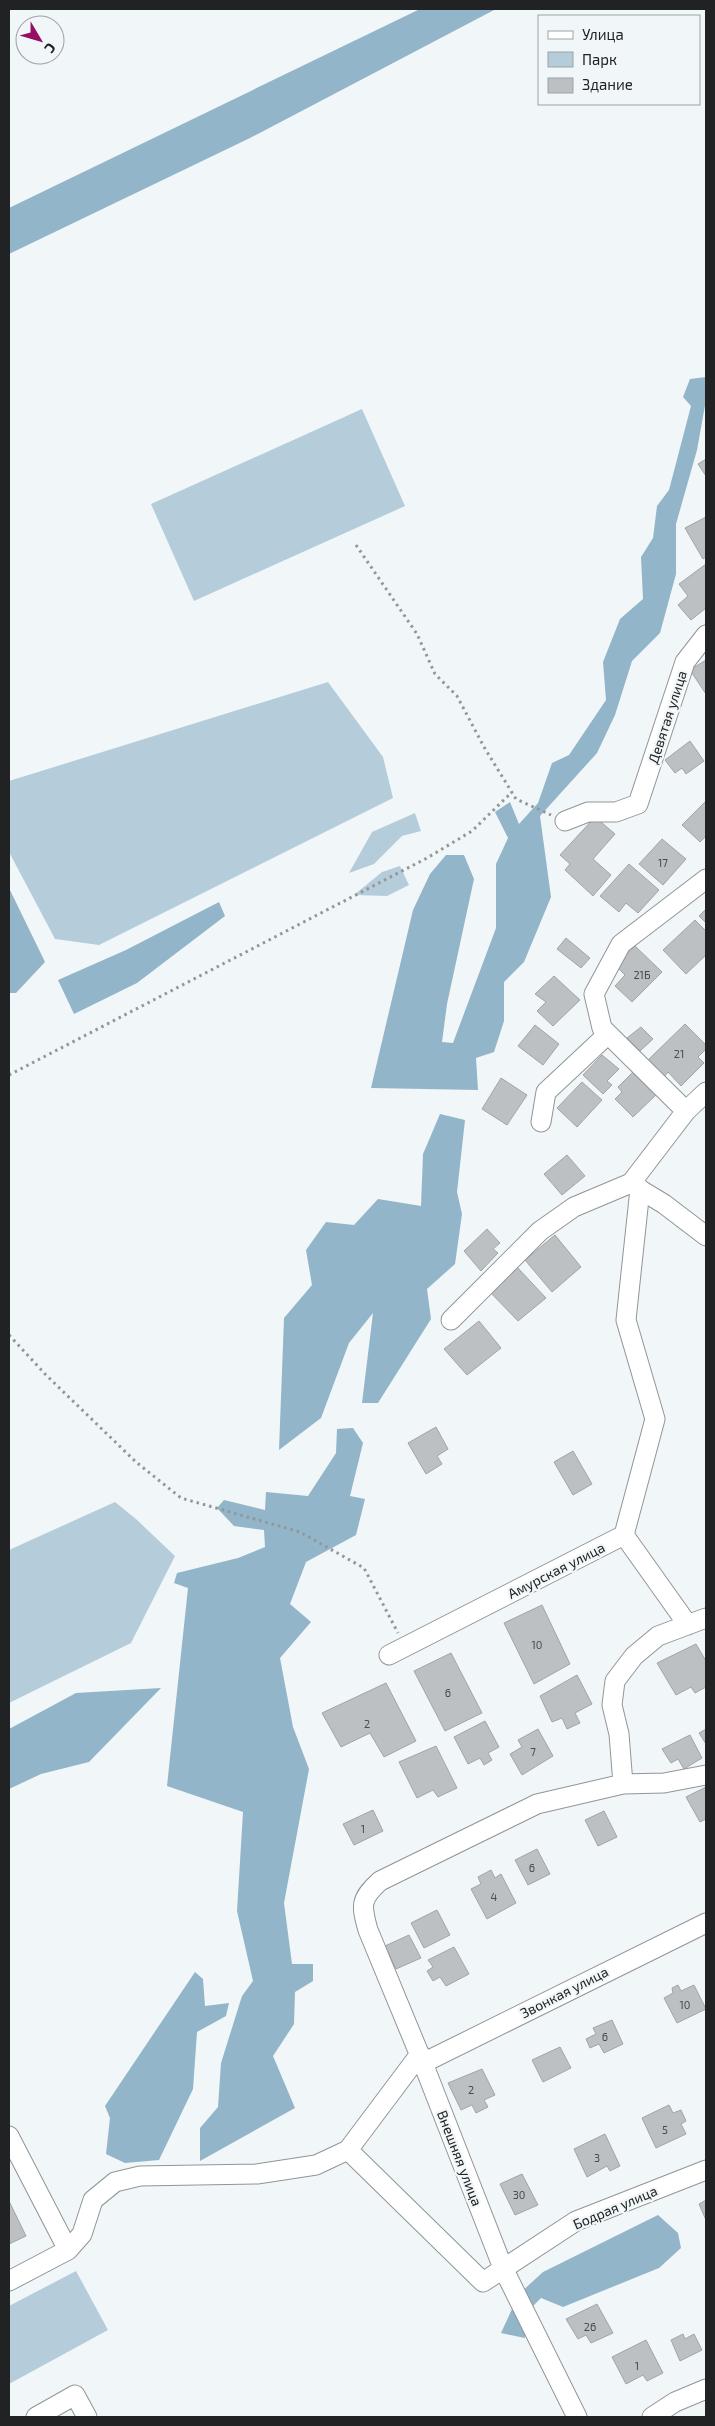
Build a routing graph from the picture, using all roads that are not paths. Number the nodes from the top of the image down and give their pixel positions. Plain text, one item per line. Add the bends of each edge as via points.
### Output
1 (706, 635) edge
2 (565, 821) road end
3 (706, 879) edge
4 (608, 1034) junction
5 (706, 1092) edge
6 (686, 1111) junction
7 (541, 1122) dead end
8 (636, 1186) junction
9 (706, 1236) edge
10 (451, 1320) dead end
11 (624, 1535) junction
12 (706, 1618) edge
13 (688, 1625) junction
14 (397, 1651) road end
15 (706, 1775) edge
16 (622, 1784) junction
17 (706, 1922) edge
18 (422, 2058) junction
19 (9, 2136) edge
20 (348, 2150) junction
21 (706, 2170) edge
22 (68, 2250) junction
23 (503, 2268) junction
24 (9, 2281) edge
25 (706, 2390) edge
26 (36, 2417) edge
27 (87, 2417) edge
28 (577, 2417) edge
29 (652, 2417) edge

1 - 2 street, Девятая улица via 685,662 638,804 616,812 588,812
3 - 4 street via 621,944 594,994 602,1028
4 - 6 street
4 - 7 street via 546,1092
5 - 6 street
6 - 8 street
8 - 9 street
8 - 10 street via 574,1206 540,1231
8 - 11 street via 626,1320 655,1419
11 - 13 street
11 - 14 street, Амурская улица
12 - 13 street
13 - 16 street via 658,1636 634,1656 615,1681 612,1705 619,1734
15 - 16 street via 664,1783
16 - 18 street, Внешняя улица via 537,1804 380,1881 366,1893 362,1908 368,1930
17 - 18 street, Звонкая улица
18 - 20 street
18 - 23 street, Внешняя улица
19 - 22 street
20 - 22 street via 316,2165 257,2174 140,2176 115,2182 93,2200 82,2234
20 - 23 street, Бодрая улица via 483,2282
21 - 23 street, Бодрая улица via 576,2221
22 - 24 street
23 - 28 street, Внешняя улица
25 - 29 street via 675,2402
26 - 27 street via 75,2395

